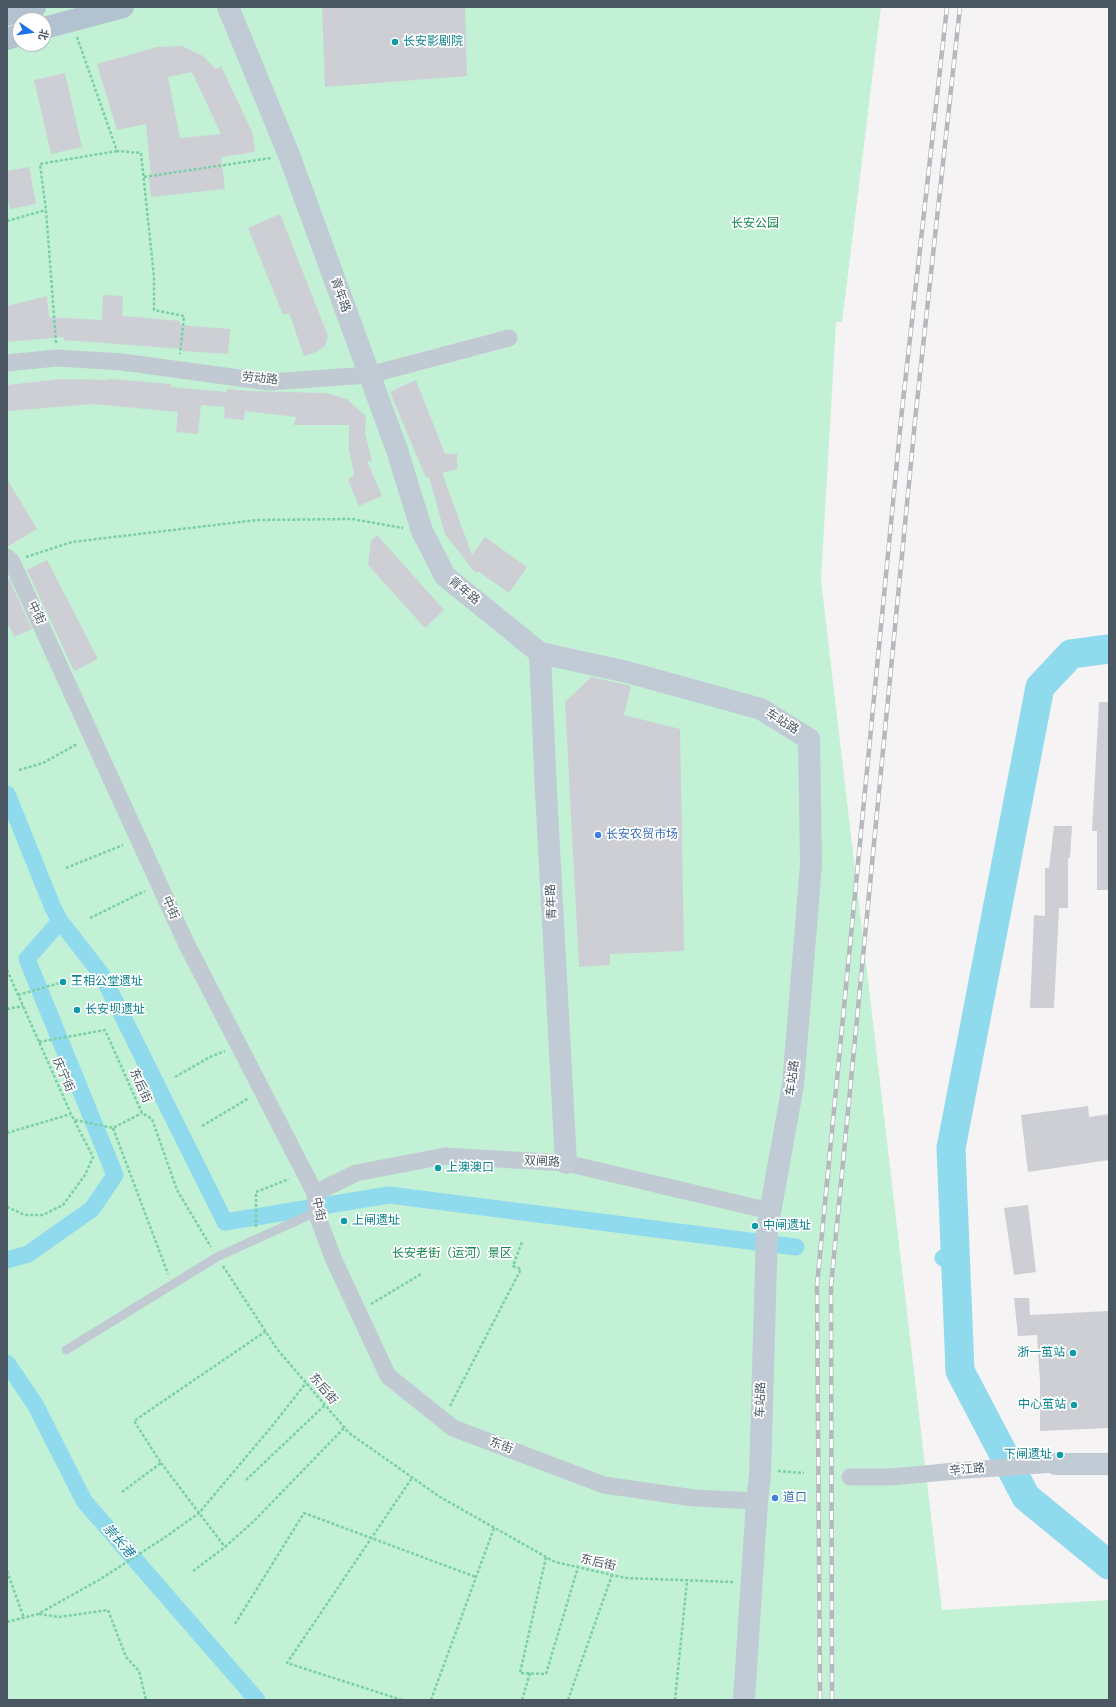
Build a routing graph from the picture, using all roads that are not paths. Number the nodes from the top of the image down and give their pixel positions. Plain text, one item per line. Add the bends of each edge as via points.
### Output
1 (35, 7) edge
2 (123, 7) edge
3 (228, 7) edge
4 (7, 15) edge
5 (52, 26) edge
6 (508, 338) dead end
7 (7, 363) edge
8 (369, 375) junction
9 (10, 560) edge
10 (540, 653) junction
11 (566, 1163) junction
12 (315, 1203) junction
13 (769, 1220) junction
14 (333, 1258) joint
15 (66, 1350) dead end
16 (1056, 1464) joint
17 (1109, 1464) edge
18 (850, 1477) dead end
19 (757, 1501) junction
20 (744, 1700) edge

1 - 4 main road
2 - 5 main road
3 - 8 street, 青年路 via 289,155
6 - 8 street, 劳动路
7 - 8 street, 劳动路 via 57,358 122,362 269,382
8 - 10 street, 青年路 via 397,450 422,531 445,576
9 - 12 street, 中街 via 186,943 304,1173
10 - 11 street, 青年路
10 - 13 street, 车站路 via 627,672 761,709 809,739 811,864 793,1085
11 - 12 street, 双闸路 via 445,1156 356,1173
11 - 13 street, 双闸路
12 - 14 street, 中街
12 - 15 lane via 217,1258
13 - 19 street, 车站路
14 - 19 street, 东街 via 388,1376 454,1428 604,1485 694,1498
16 - 17 street, 辛江路
16 - 18 street, 辛江路 via 891,1477
19 - 20 street, 车站路

